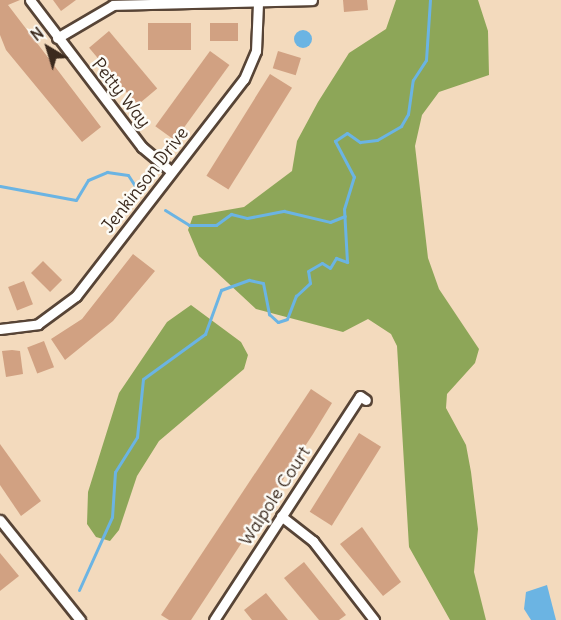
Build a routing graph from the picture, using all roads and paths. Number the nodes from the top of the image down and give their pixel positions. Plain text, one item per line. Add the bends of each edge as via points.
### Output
1 (30, 0) edge
2 (312, 0) edge
3 (258, 3) junction
4 (57, 38) junction
5 (171, 171) junction
6 (0, 329) edge
7 (366, 400) dead end
8 (281, 516) junction
9 (0, 520) edge
10 (217, 619) edge
11 (80, 620) edge
12 (374, 620) edge

1 - 4 street, Petty Way
2 - 3 street
3 - 4 street via 113,5
3 - 5 street, Jenkinson Drive via 256,51 244,79
4 - 5 street, Petty Way via 142,147
5 - 6 street, Jenkinson Drive via 64,309 38,324
7 - 8 street, Walpole Court via 360,396
8 - 10 street, Walpole Court
8 - 12 street via 313,541
9 - 11 street

